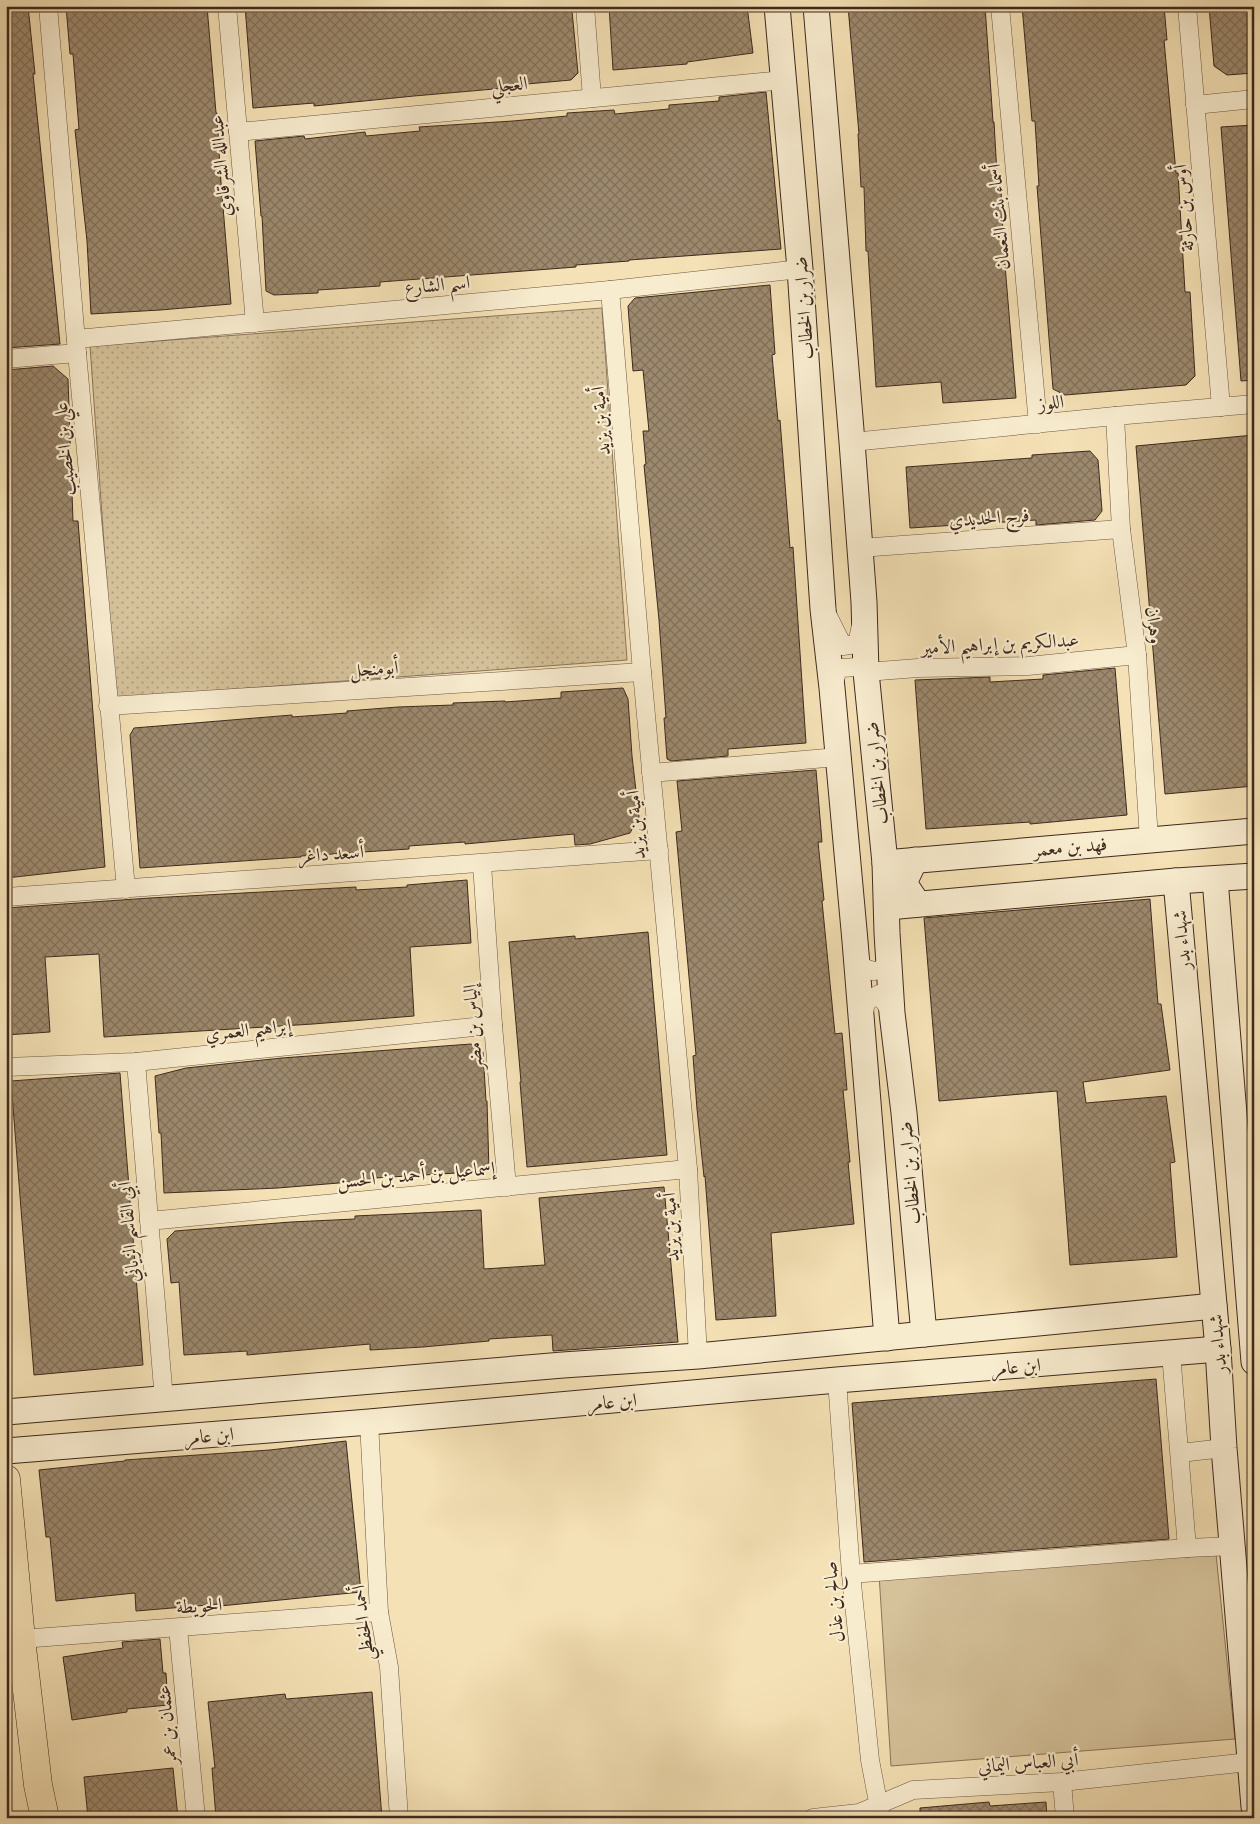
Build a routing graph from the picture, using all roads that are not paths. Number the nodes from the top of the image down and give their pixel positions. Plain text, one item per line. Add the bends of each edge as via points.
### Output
1 (48, 6) edge
2 (227, 6) edge
3 (585, 6) edge
4 (777, 6) edge
5 (816, 6) edge
6 (1000, 6) edge
7 (1186, 6) edge
8 (784, 80) junction
9 (592, 98) junction
10 (1254, 98) edge
11 (1195, 105) junction
12 (238, 132) junction
13 (800, 270) junction
14 (610, 290) junction
15 (255, 323) junction
16 (77, 346) junction
17 (6, 359) edge
18 (1254, 404) edge
19 (1221, 407) junction
20 (1115, 416) junction
21 (1038, 424) junction
22 (852, 442) junction
23 (1121, 529) junction
24 (860, 548) junction
25 (864, 602) junction
26 (824, 610) junction
27 (1137, 655) junction
28 (642, 672) junction
29 (866, 672) junction
30 (832, 688) junction
31 (108, 706) junction
32 (838, 757) junction
33 (651, 773) junction
34 (1254, 831) edge
35 (1149, 839) junction
36 (659, 850) junction
37 (915, 860) junction
38 (885, 863) junction
39 (482, 864) junction
40 (1254, 876) edge
41 (1215, 879) junction
42 (1176, 881) junction
43 (126, 889) junction
44 (6, 897) edge
45 (918, 904) junction
46 (888, 907) junction
47 (1217, 907) junction
48 (1178, 908) junction
49 (887, 933) junction
50 (855, 941) junction
51 (892, 1013) junction
52 (493, 1025) junction
53 (862, 1028) junction
54 (136, 1062) junction
55 (6, 1067) edge
56 (688, 1169) junction
57 (507, 1187) junction
58 (149, 1220) junction
59 (1214, 1306) junction
60 (924, 1334) junction
61 (887, 1338) junction
62 (1218, 1349) junction
63 (1171, 1353) junction
64 (698, 1356) junction
65 (637, 1359) junction
66 (1254, 1362) edge
67 (563, 1365) junction
68 (836, 1380) junction
69 (638, 1399) junction
70 (164, 1400) junction
71 (565, 1405) junction
72 (6, 1412) edge
73 (369, 1422) junction
74 (1224, 1448) junction
75 (6, 1451) edge
76 (1180, 1453) junction
77 (6, 1479) edge
78 (1233, 1546) junction
79 (1187, 1548) junction
80 (850, 1574) junction
81 (1238, 1609) junction
82 (379, 1612) junction
83 (178, 1628) junction
84 (1254, 1630) edge
85 (21, 1639) junction
86 (1254, 1661) edge
87 (1245, 1684) junction
88 (1249, 1762) junction
89 (1062, 1782) junction
90 (1254, 1807) edge
91 (880, 1811) edge
92 (44, 1818) edge
93 (196, 1818) edge
94 (399, 1818) edge
95 (813, 1818) edge
96 (1065, 1818) edge

1 - 16 street, علي بن الخصيب
2 - 12 street, عبدالله الشرقاوي
3 - 9 street
4 - 8 street, ضرار بن الخطاب
5 - 22 street, ضرار بن الخطاب
6 - 21 street, أسماء بنت النعمان
7 - 11 street, أوس بن حارثة
8 - 9 street, العجلي
8 - 13 street, ضرار بن الخطاب
9 - 12 street, العجلي
10 - 11 street
11 - 19 street, أوس بن حارثة
12 - 15 street, عبدالله الشرقاوي
13 - 14 street, اسم الشارع
13 - 26 street, ضرار بن الخطاب
14 - 15 street, اسم الشارع
14 - 28 street, أمية بن يزيد
15 - 16 street, اسم الشارع
16 - 17 street, اسم الشارع
16 - 31 street, علي بن الخصيب
18 - 19 street, اللوز
19 - 20 street, اللوز
20 - 21 street, اللوز
20 - 23 street, وهران
21 - 22 street, اللوز
22 - 24 street, ضرار بن الخطاب
23 - 24 street, فرج الحديدي
23 - 27 street, وهران
24 - 25 street, ضرار بن الخطاب
25 - 26 street, ضرار بن الخطاب via 857,644 843,646
25 - 29 street, ضرار بن الخطاب
26 - 30 street, ضرار بن الخطاب
27 - 29 street, عبدالكريم بن إبراهيم الأمير via 1028,666
27 - 35 street, وهران
28 - 31 street, أبومنجل
28 - 33 street, أمية بن يزيد
29 - 30 street via 857,667 842,668
29 - 38 street, ضرار بن الخطاب
30 - 32 street, ضرار بن الخطاب
31 - 43 street, علي بن الخصيب
32 - 33 street
32 - 50 street, ضرار بن الخطاب
33 - 36 street, أمية بن يزيد
34 - 35 street, فهد بن معمر
35 - 37 street, فهد بن معمر
36 - 39 street, أسعد داغر
36 - 56 street, أمية بن يزيد
37 - 38 street, فهد بن معمر
37 - 45 street via 904,882
38 - 46 street, ضرار بن الخطاب
39 - 43 street, أسعد داغر
39 - 52 street, إلياس بن مضر
40 - 41 street
41 - 42 street
41 - 47 street, شهداء بدر
42 - 45 street
42 - 48 street, شهداء بدر
43 - 44 street, أسعد داغر
45 - 46 street
46 - 49 street, ضرار بن الخطاب
47 - 48 street via 1196,892
47 - 66 street, شهداء بدر
48 - 59 street, شهداء بدر
49 - 50 street, ضرار بن الخطاب via 886,961 883,970 878,972 862,967
49 - 51 street, ضرار بن الخطاب
50 - 53 street, ضرار بن الخطاب
51 - 53 street, ضرار بن الخطاب via 878,994 866,1002
51 - 60 street, ضرار بن الخطاب
52 - 54 street, إبراهيم العمري
52 - 57 street, إلياس بن مضر
53 - 61 street, ضرار بن الخطاب
54 - 55 street, إبراهيم العمري
54 - 58 street, أبي القاسم الزياني
56 - 57 street, إسماعيل بن أحمد بن الحسن
56 - 64 street, أمية بن يزيد
57 - 58 street, إسماعيل بن أحمد بن الحسن
58 - 70 street, أبي القاسم الزياني
59 - 60 street, ابن عامر
59 - 62 street, شهداء بدر
60 - 61 street, ابن عامر
61 - 64 street, ابن عامر
62 - 63 street, ابن عامر
62 - 74 street, شهداء بدر
63 - 68 street, ابن عامر
63 - 76 street
64 - 65 street, ابن عامر
65 - 67 street, ابن عامر
65 - 69 street via 621,1366 617,1377 622,1393
67 - 70 street, ابن عامر
67 - 71 street via 579,1371 585,1387 576,1402
68 - 69 street, ابن عامر
68 - 80 street, صالح بن عذل
69 - 71 street, ابن عامر
70 - 72 street, ابن عامر
71 - 73 street, ابن عامر
73 - 75 street, ابن عامر
73 - 82 street, أحمد الحفظي
74 - 76 street
74 - 78 street, شهداء بدر
76 - 79 street
77 - 85 main road
78 - 79 street
78 - 81 street, شهداء بدر
79 - 80 street
80 - 91 street, صالح بن عذل via 870,1760
81 - 84 street via 1245,1623
81 - 87 street, شهداء بدر
82 - 83 street, الحويطة
82 - 94 street, أحمد الحفظي via 388,1667
83 - 85 street, الحويطة
83 - 93 street, عثمان بن عمر
85 - 92 main road
86 - 87 street
87 - 88 street, شهداء بدر
88 - 89 street, أبي العباس اليماني
88 - 90 street, شهداء بدر
89 - 91 street, أبي العباس اليماني via 913,1790
89 - 96 street
91 - 95 street, أبي العباس اليماني

